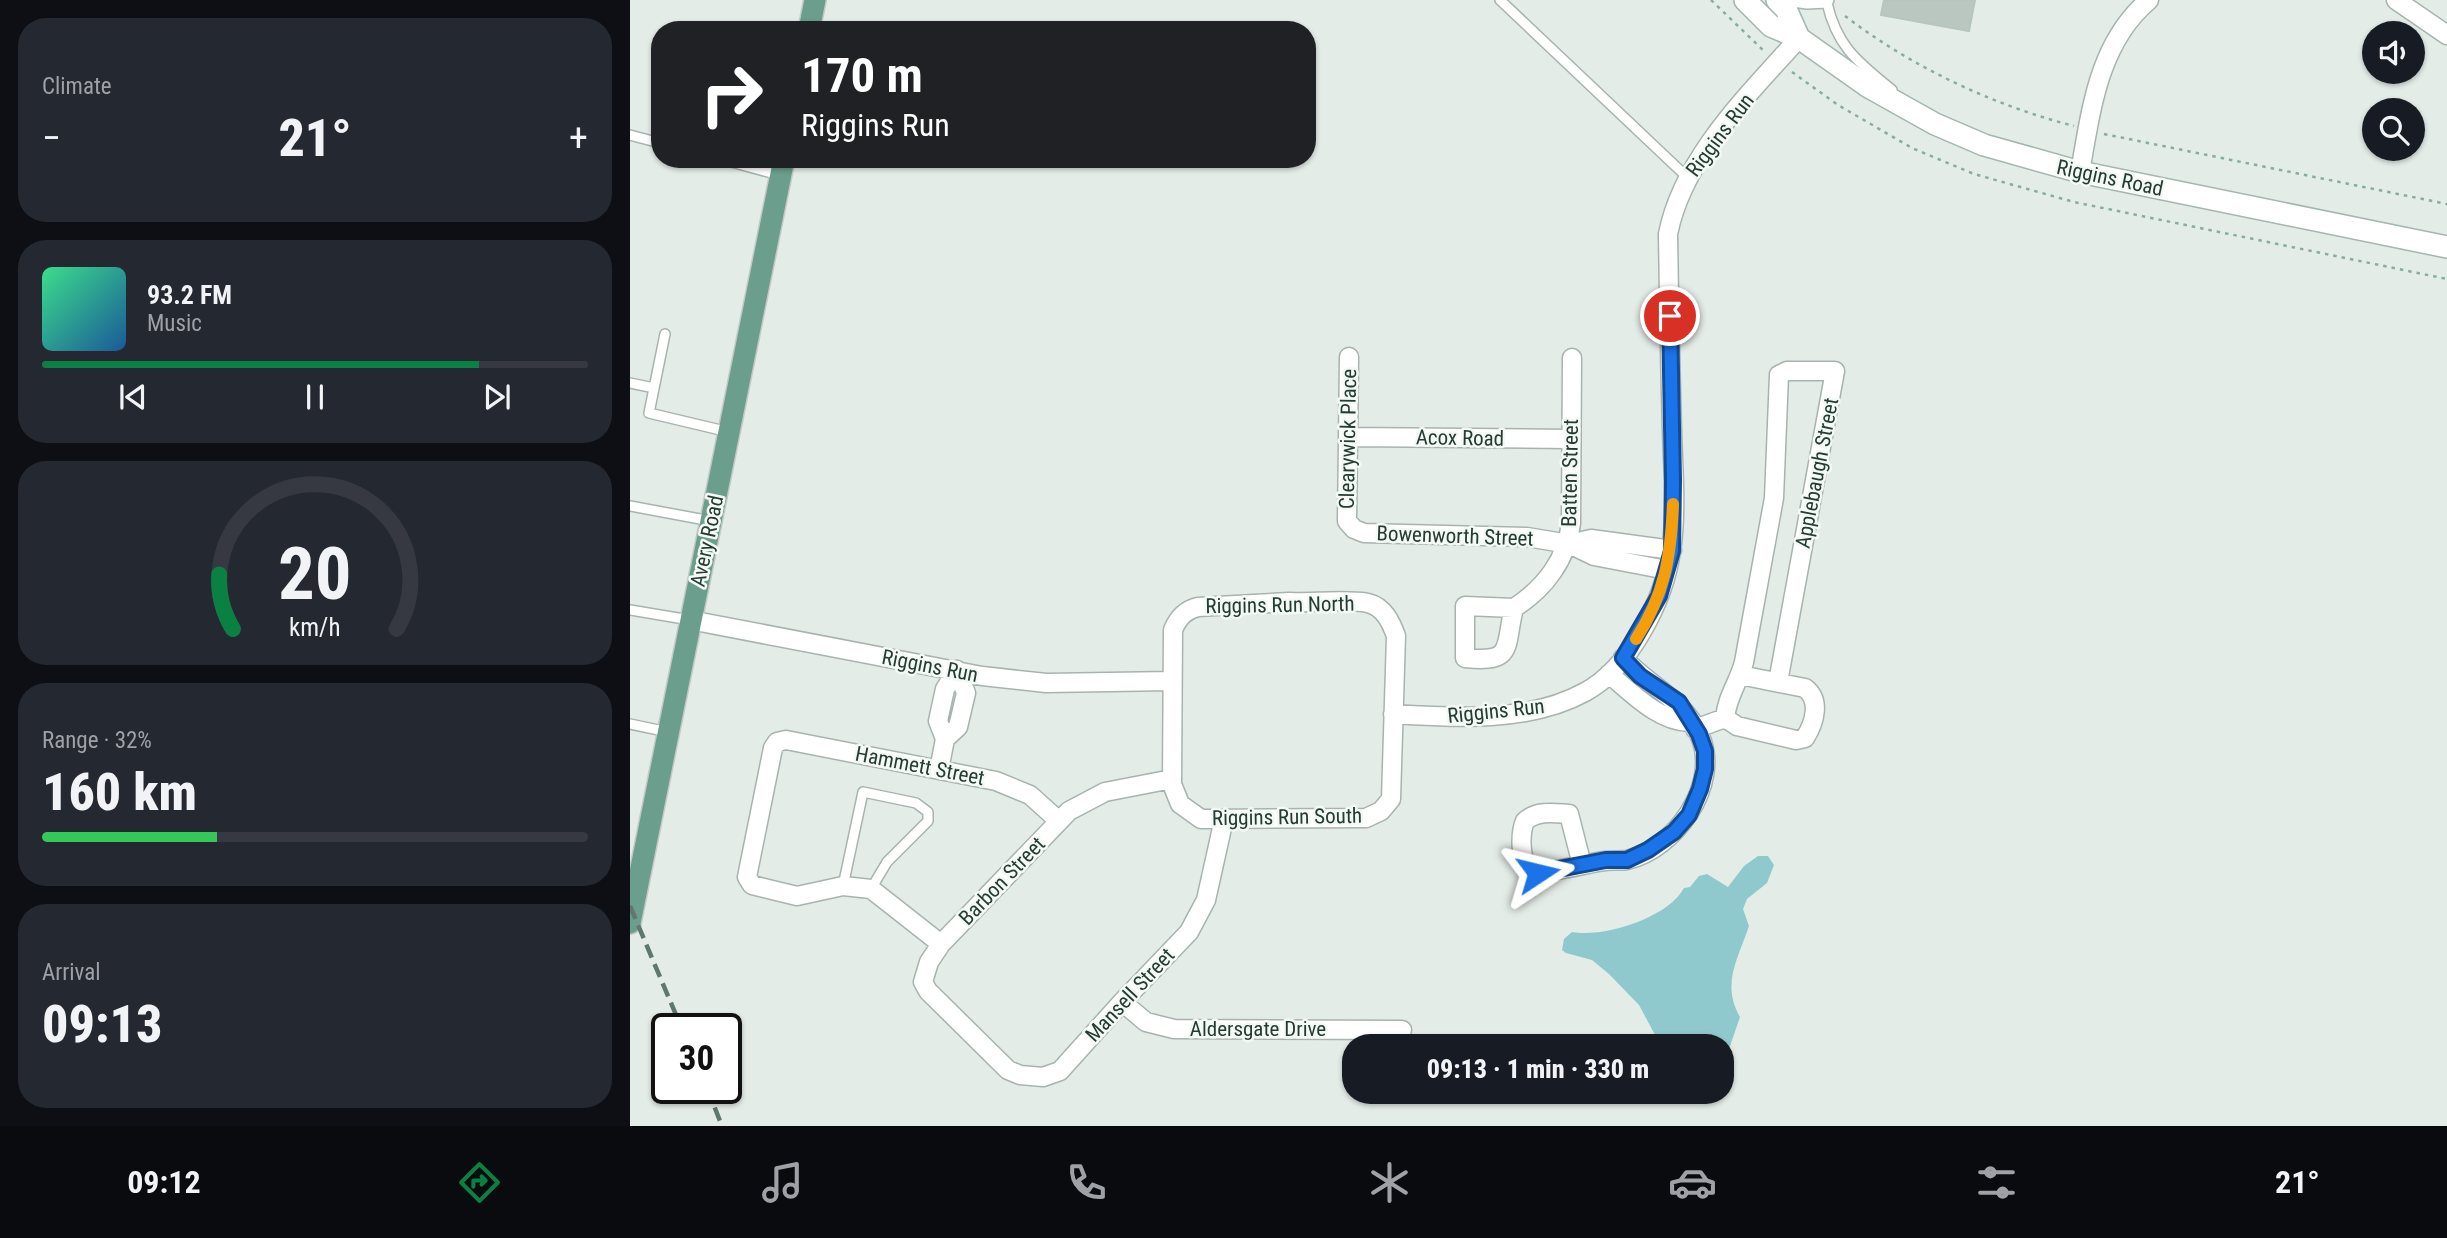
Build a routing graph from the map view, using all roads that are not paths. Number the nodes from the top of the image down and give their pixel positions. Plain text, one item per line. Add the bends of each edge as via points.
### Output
1 (815, 0) edge
2 (1500, 0) edge
3 (1745, 0) edge
4 (1777, 0) edge
5 (1783, 0) edge
6 (2149, 0) edge
7 (2396, 0) edge
8 (1828, 1) edge
9 (811, 21) edge
10 (2447, 35) edge
11 (1799, 38) junction
12 (1935, 124) junction
13 (630, 135) edge
14 (651, 141) edge
15 (782, 168) edge
16 (2080, 172) junction
17 (1687, 177) junction
18 (2447, 247) edge
19 (665, 334) dead end
20 (1349, 357) dead end
21 (1572, 358) dead end
22 (630, 383) edge
23 (654, 388) junction
24 (729, 432) junction
25 (1349, 437) junction
26 (1571, 439) junction
27 (630, 506) edge
28 (711, 521) junction
29 (1347, 521) joint
30 (1569, 544) junction
31 (1672, 551) junction
32 (1667, 570) junction
33 (1514, 608) dead end
34 (630, 610) edge
35 (690, 621) junction
36 (1623, 658) junction
37 (957, 670) junction
38 (1609, 674) junction
39 (1740, 675) junction
40 (1172, 681) junction
41 (1778, 682) junction
42 (1657, 687) junction
43 (1645, 705) junction
44 (940, 711) junction
45 (1393, 714) junction
46 (960, 716) junction
47 (1724, 718) junction
48 (630, 724) edge
49 (1692, 726) junction
50 (667, 732) junction
51 (945, 739) junction
52 (939, 770) junction
53 (1172, 779) junction
54 (1224, 819) junction
55 (1059, 821) junction
56 (1582, 865) dead end
57 (843, 886) junction
58 (871, 889) junction
59 (630, 923) edge
60 (941, 944) junction
61 (1122, 1002) junction
62 (1402, 1030) dead end
63 (974, 1036) joint

1 - 9 main road
2 - 17 lane
3 - 11 main road, Riggins Road via 1772,26
4 - 11 main road, Riggins Road
5 - 8 lane
6 - 16 street via 2138,9 2101,68
7 - 10 street
8 - 12 lane via 1844,48
11 - 12 main road, Riggins Road via 1867,86
11 - 17 street, Riggins Run via 1696,160
12 - 16 main road, Riggins Road via 1984,145
13 - 14 lane
15 - 24 main road, Avery Road
16 - 18 main road, Riggins Road
17 - 31 street, Riggins Run via 1668,234
19 - 23 lane
20 - 25 street, Clearywick Place
21 - 26 street, Batten Street
22 - 23 lane
23 - 24 lane via 649,413
24 - 28 main road, Avery Road
25 - 26 street, Acox Road
25 - 29 street, Clearywick Place
26 - 30 street, Batten Street
27 - 28 lane
28 - 35 main road, Avery Road
29 - 30 street, Bowenworth Street via 1364,533 1527,537
30 - 31 street, Bowenworth Street via 1591,539
30 - 32 street, Bowenworth Street via 1594,556
30 - 33 street, Batten Street via 1554,571
31 - 32 street, Riggins Run
32 - 36 street, Riggins Run via 1651,614
34 - 35 lane
35 - 37 street, Riggins Run
35 - 50 main road, Avery Road
36 - 38 street, Riggins Run
36 - 42 street
37 - 40 street, Riggins Run via 1046,682
37 - 44 street via 945,689
37 - 46 street via 966,692
38 - 43 street
38 - 45 street, Riggins Run via 1587,692 1555,705 1448,717
39 - 41 street
39 - 41 street, Applebaugh Street via 1774,498 1779,375 1835,371
39 - 47 street, Applebaugh Street via 1732,685
40 - 45 street, Riggins Run North via 1173,630 1190,608 1368,603 1382,610 1396,636
40 - 53 street, Riggins Run South
41 - 47 street via 1812,693 1812,727 1805,738 1796,740 1737,726
42 - 43 lane
42 - 49 street via 1679,702
43 - 49 street
44 - 46 lane
44 - 51 street via 938,721
45 - 54 street, Riggins Run South via 1391,799 1381,811 1366,818
46 - 51 street via 958,727
47 - 49 street
48 - 50 lane
49 - 56 street via 1705,751 1705,769 1689,815 1674,832 1627,860
50 - 59 main road, Avery Road
51 - 52 street
52 - 55 street, Hammett Street via 1014,786
52 - 57 street, Hammett Street via 786,740 776,742 747,877 752,885 797,896
53 - 54 street, Riggins Run South via 1175,796 1188,812 1201,819
53 - 55 street, Barbon Street via 1105,792
54 - 61 street, Mansell Street via 1206,900 1189,932
55 - 60 street, Barbon Street
57 - 58 street
57 - 58 lane via 863,792 916,803 928,813 928,821 887,862
58 - 60 street
60 - 63 street, Barbon Street via 923,982
61 - 62 street, Aldersgate Drive via 1146,1022 1174,1029
61 - 63 street, Mansell Street via 1060,1072 1043,1077 1008,1070

